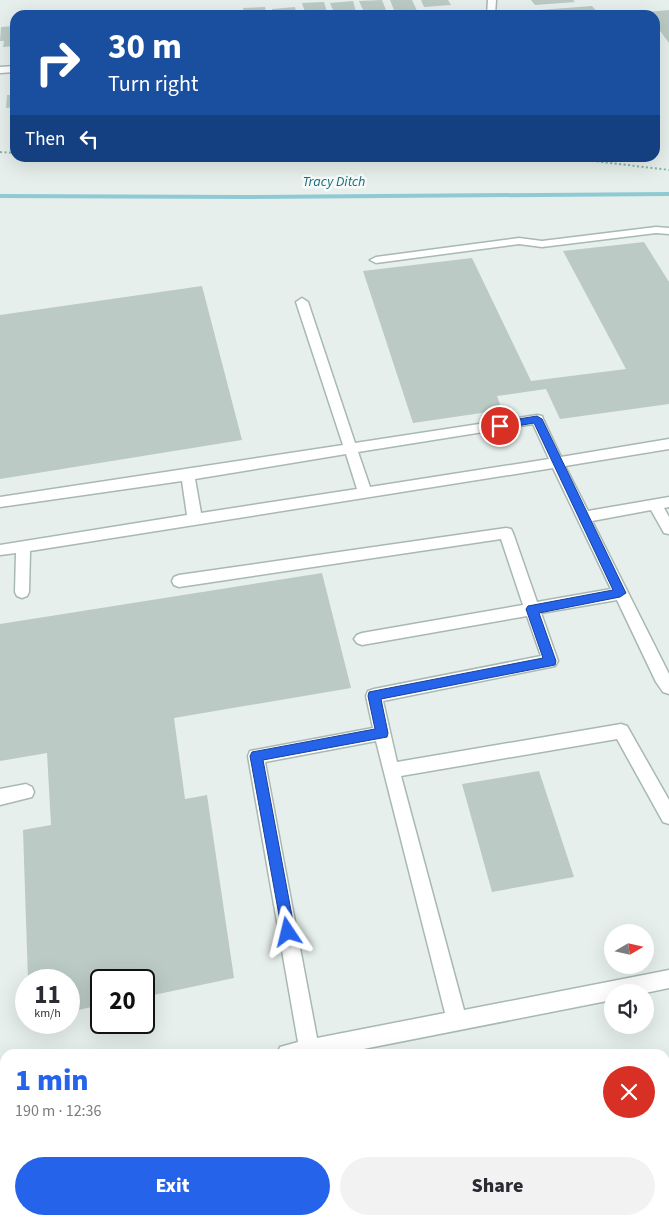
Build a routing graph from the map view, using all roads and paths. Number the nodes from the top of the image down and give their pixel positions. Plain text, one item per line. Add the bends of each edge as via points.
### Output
1 (602, 162) edge
2 (669, 170) edge
3 (669, 231) edge
4 (376, 260) dead end
5 (302, 302) dead end
6 (669, 444) edge
7 (351, 450) junction
8 (557, 463) junction
9 (188, 475) junction
10 (365, 493) junction
11 (0, 502) edge
12 (669, 502) edge
13 (655, 505) junction
14 (584, 517) junction
15 (195, 520) junction
16 (669, 529) edge
17 (23, 547) junction
18 (0, 550) edge
19 (179, 581) dead end
20 (22, 592) dead end
21 (620, 593) junction
22 (532, 609) junction
23 (362, 639) dead end
24 (669, 686) edge
25 (382, 733) junction
26 (391, 770) junction
27 (26, 792) dead end
28 (0, 797) edge
29 (669, 816) edge
30 (669, 980) edge
31 (457, 1021) junction
32 (309, 1049) edge
33 (314, 1049) edge

1 - 2 path
3 - 4 street via 542,244 519,241
5 - 7 street
6 - 8 street
7 - 8 street via 537,419
7 - 9 street
7 - 10 street
8 - 10 street
8 - 14 street
9 - 11 street
9 - 15 street
10 - 15 street
12 - 13 street
13 - 14 street
13 - 16 street
14 - 21 street
15 - 17 street
17 - 18 street
17 - 20 street
19 - 22 street via 506,533
21 - 22 street
21 - 24 street
22 - 23 street
22 - 25 street via 550,661 374,696
25 - 26 street
25 - 32 street via 256,756
26 - 29 street via 621,731
26 - 31 street
27 - 28 street
30 - 31 street
31 - 33 street

